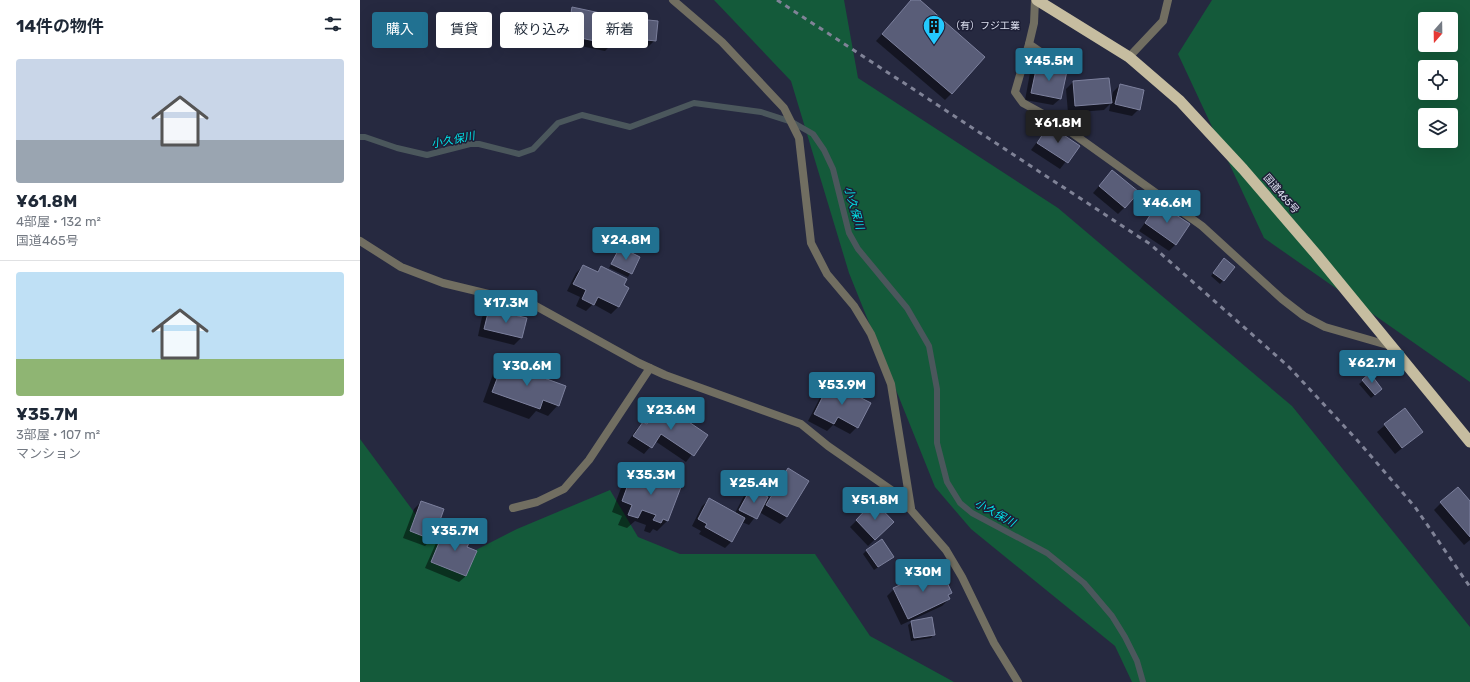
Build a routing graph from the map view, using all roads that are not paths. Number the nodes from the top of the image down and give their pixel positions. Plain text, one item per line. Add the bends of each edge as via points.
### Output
1 (673, 0) edge
2 (1036, 0) edge
3 (1168, 0) edge
4 (1029, 44) junction
5 (1129, 57) junction
6 (1076, 62) dead end
7 (360, 241) edge
8 (1392, 347) junction
9 (650, 368) junction
10 (1470, 442) edge
11 (513, 508) dead end
12 (911, 508) junction
13 (1018, 682) edge

1 - 12 street via 722,42 784,108 800,138 811,243 827,274 854,306 871,334 891,384
2 - 4 street
2 - 5 highway, 国道465号
3 - 5 street via 1163,21
4 - 6 street via 1042,53
4 - 8 street via 1015,92 1023,103 1054,120 1202,226 1304,316 1325,327
5 - 8 highway, 国道465号 via 1180,101 1243,169
7 - 9 street via 401,267 443,283 534,305
8 - 10 highway, 国道465号
9 - 11 street via 589,460 564,489 537,502
9 - 12 street via 800,424 897,494
12 - 13 street via 946,550 994,643

